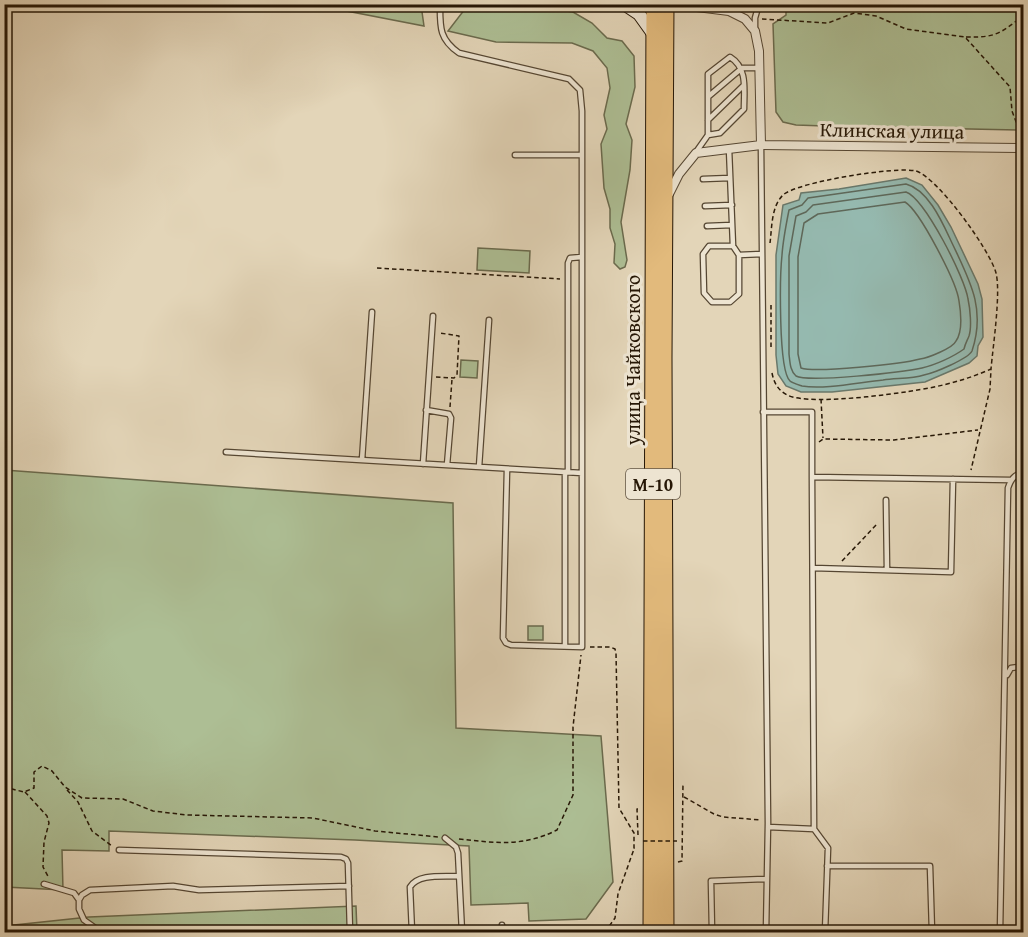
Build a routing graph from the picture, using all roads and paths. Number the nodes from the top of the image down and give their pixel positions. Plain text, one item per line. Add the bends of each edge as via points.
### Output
1 (440, 4) edge
2 (624, 4) edge
3 (654, 4) edge
4 (666, 4) edge
5 (673, 4) edge
6 (748, 4) edge
7 (759, 4) edge
8 (729, 11) junction
9 (1023, 15) edge
10 (755, 18) junction
11 (755, 32) junction
12 (654, 35) junction
13 (965, 37) junction
14 (742, 68) junction
15 (760, 68) junction
16 (744, 85) junction
17 (709, 96) junction
18 (708, 120) junction
19 (708, 135) junction
20 (1023, 141) edge
21 (760, 145) junction
22 (1023, 148) edge
23 (729, 149) junction
24 (696, 153) junction
25 (515, 155) dead end
26 (582, 155) junction
27 (730, 178) junction
28 (703, 179) dead end
29 (665, 204) junction
30 (732, 205) junction
31 (705, 206) dead end
32 (732, 225) junction
33 (707, 226) dead end
34 (770, 242) dead end
35 (733, 246) junction
36 (762, 254) junction
37 (739, 255) junction
38 (582, 257) junction
39 (377, 268) dead end
40 (568, 280) junction
41 (771, 299) dead end
42 (372, 312) dead end
43 (433, 316) dead end
44 (489, 320) dead end
45 (432, 333) junction
46 (771, 356) dead end
47 (770, 368) dead end
48 (991, 369) junction
49 (429, 376) junction
50 (452, 378) junction
51 (821, 399) junction
52 (426, 410) junction
53 (762, 412) junction
54 (449, 414) junction
55 (980, 430) junction
56 (823, 439) junction
57 (813, 445) junction
58 (226, 452) dead end
59 (362, 460) junction
60 (423, 464) junction
61 (447, 465) junction
62 (479, 467) junction
63 (507, 469) junction
64 (567, 472) junction
65 (1023, 472) edge
66 (582, 473) junction
67 (812, 477) junction
68 (953, 479) junction
69 (967, 479) junction
70 (1011, 480) junction
71 (886, 500) dead end
72 (887, 513) junction
73 (813, 568) junction
74 (835, 568) junction
75 (887, 570) junction
76 (565, 646) junction
77 (582, 646) junction
78 (1023, 666) edge
79 (1006, 677) junction
80 (683, 783) dead end
81 (4, 787) edge
82 (65, 788) junction
83 (24, 792) junction
84 (683, 796) junction
85 (768, 821) junction
86 (768, 827) junction
87 (814, 829) junction
88 (445, 838) junction
89 (643, 841) dead end
90 (677, 841) dead end
91 (634, 848) junction
92 (638, 848) dead end
93 (118, 850) joint
94 (677, 862) dead end
95 (827, 866) junction
96 (459, 876) junction
97 (767, 879) junction
98 (44, 884) dead end
99 (349, 886) junction
100 (53, 887) junction
101 (79, 900) junction
102 (502, 925) dead end
103 (101, 933) edge
104 (350, 933) edge
105 (412, 933) edge
106 (462, 933) edge
107 (503, 933) edge
108 (605, 933) edge
109 (651, 933) edge
110 (666, 933) edge
111 (712, 933) edge
112 (766, 933) edge
113 (825, 933) edge
114 (932, 933) edge
115 (1000, 933) edge

1 - 26 lane via 442,36 459,53 569,79 576,84 580,90
2 - 12 street via 639,14
3 - 12 highway, улица Чайковского / М-10
4 - 29 highway, улица Чайковского / М-10
5 - 8 street
6 - 8 lane
7 - 10 lane
8 - 11 street via 745,19
9 - 13 path via 1004,31 987,38
10 - 11 lane
10 - 13 path via 828,23 854,13 876,16 906,29
11 - 15 street
12 - 109 highway, улица Чайковского / М-10
13 - 20 path via 1010,87 1012,111
14 - 15 lane
14 - 16 lane
14 - 17 lane
14 - 17 lane via 730,57 708,74
15 - 21 street
16 - 18 lane
16 - 19 lane via 744,109 720,133
17 - 18 lane
18 - 19 lane
19 - 24 lane
21 - 22 street, Клинская улица
21 - 23 street, Клинская улица
21 - 36 lane
23 - 24 street, Клинская улица
23 - 27 lane
24 - 29 street via 679,174
25 - 26 lane
26 - 38 lane
27 - 28 lane
27 - 30 lane
29 - 110 highway, улица Чайковского / М-10
30 - 31 lane
30 - 32 lane
32 - 33 lane
32 - 35 lane
34 - 48 path via 775,206 784,194 830,179 868,173 914,170 929,177 976,233 996,273
35 - 37 lane
35 - 37 lane via 709,246 703,254 704,293 712,302 730,303 739,294
36 - 37 lane
36 - 53 lane
38 - 40 lane via 570,258
38 - 66 lane
39 - 40 path
40 - 64 lane
41 - 46 path
42 - 59 lane
43 - 45 lane
44 - 62 lane
45 - 49 lane
45 - 50 path via 459,336 457,375
47 - 51 path via 774,382 789,396
48 - 51 path via 942,386
48 - 55 path
49 - 50 path
49 - 52 lane
50 - 54 path
51 - 56 path
52 - 54 lane
52 - 60 lane
53 - 57 lane via 812,412
53 - 85 lane
54 - 61 lane
55 - 56 path via 894,440
55 - 69 path
56 - 57 path
57 - 67 lane
58 - 59 lane
59 - 60 lane
60 - 61 lane
61 - 62 lane
62 - 63 lane
63 - 64 lane
63 - 76 lane via 504,638 511,645
64 - 66 lane
64 - 76 lane
65 - 70 lane
66 - 77 lane
67 - 68 lane
67 - 73 lane
68 - 69 lane
68 - 75 lane via 951,572
69 - 70 lane
70 - 79 lane
71 - 72 lane
72 - 74 path
72 - 75 lane
73 - 74 lane
73 - 87 lane
74 - 75 lane
76 - 77 lane
77 - 88 path via 573,728 573,795 557,830 527,842 498,844
77 - 91 path via 615,649 619,808 634,833
78 - 79 lane via 1011,668
79 - 115 lane
80 - 84 path
81 - 83 path
82 - 83 path via 52,771 42,766 34,772 34,788
82 - 88 path via 82,798 123,799 153,811 294,816 375,831
82 - 93 path via 78,802 92,831
83 - 100 path via 47,816 43,867
84 - 85 path via 723,817
84 - 94 path via 682,861
85 - 86 lane
86 - 87 lane
86 - 97 lane
87 - 95 lane via 828,848
88 - 96 lane via 456,847
89 - 90 path, bridge
91 - 92 path
91 - 108 path via 618,894 615,918
93 - 99 lane via 342,857 348,863
95 - 113 lane
95 - 114 lane via 930,866
96 - 105 lane via 412,883
96 - 106 lane
97 - 111 lane via 711,881
97 - 112 lane
98 - 100 lane
99 - 101 lane via 90,890
99 - 104 lane
100 - 101 lane via 74,893
101 - 103 lane via 84,920
102 - 107 lane

